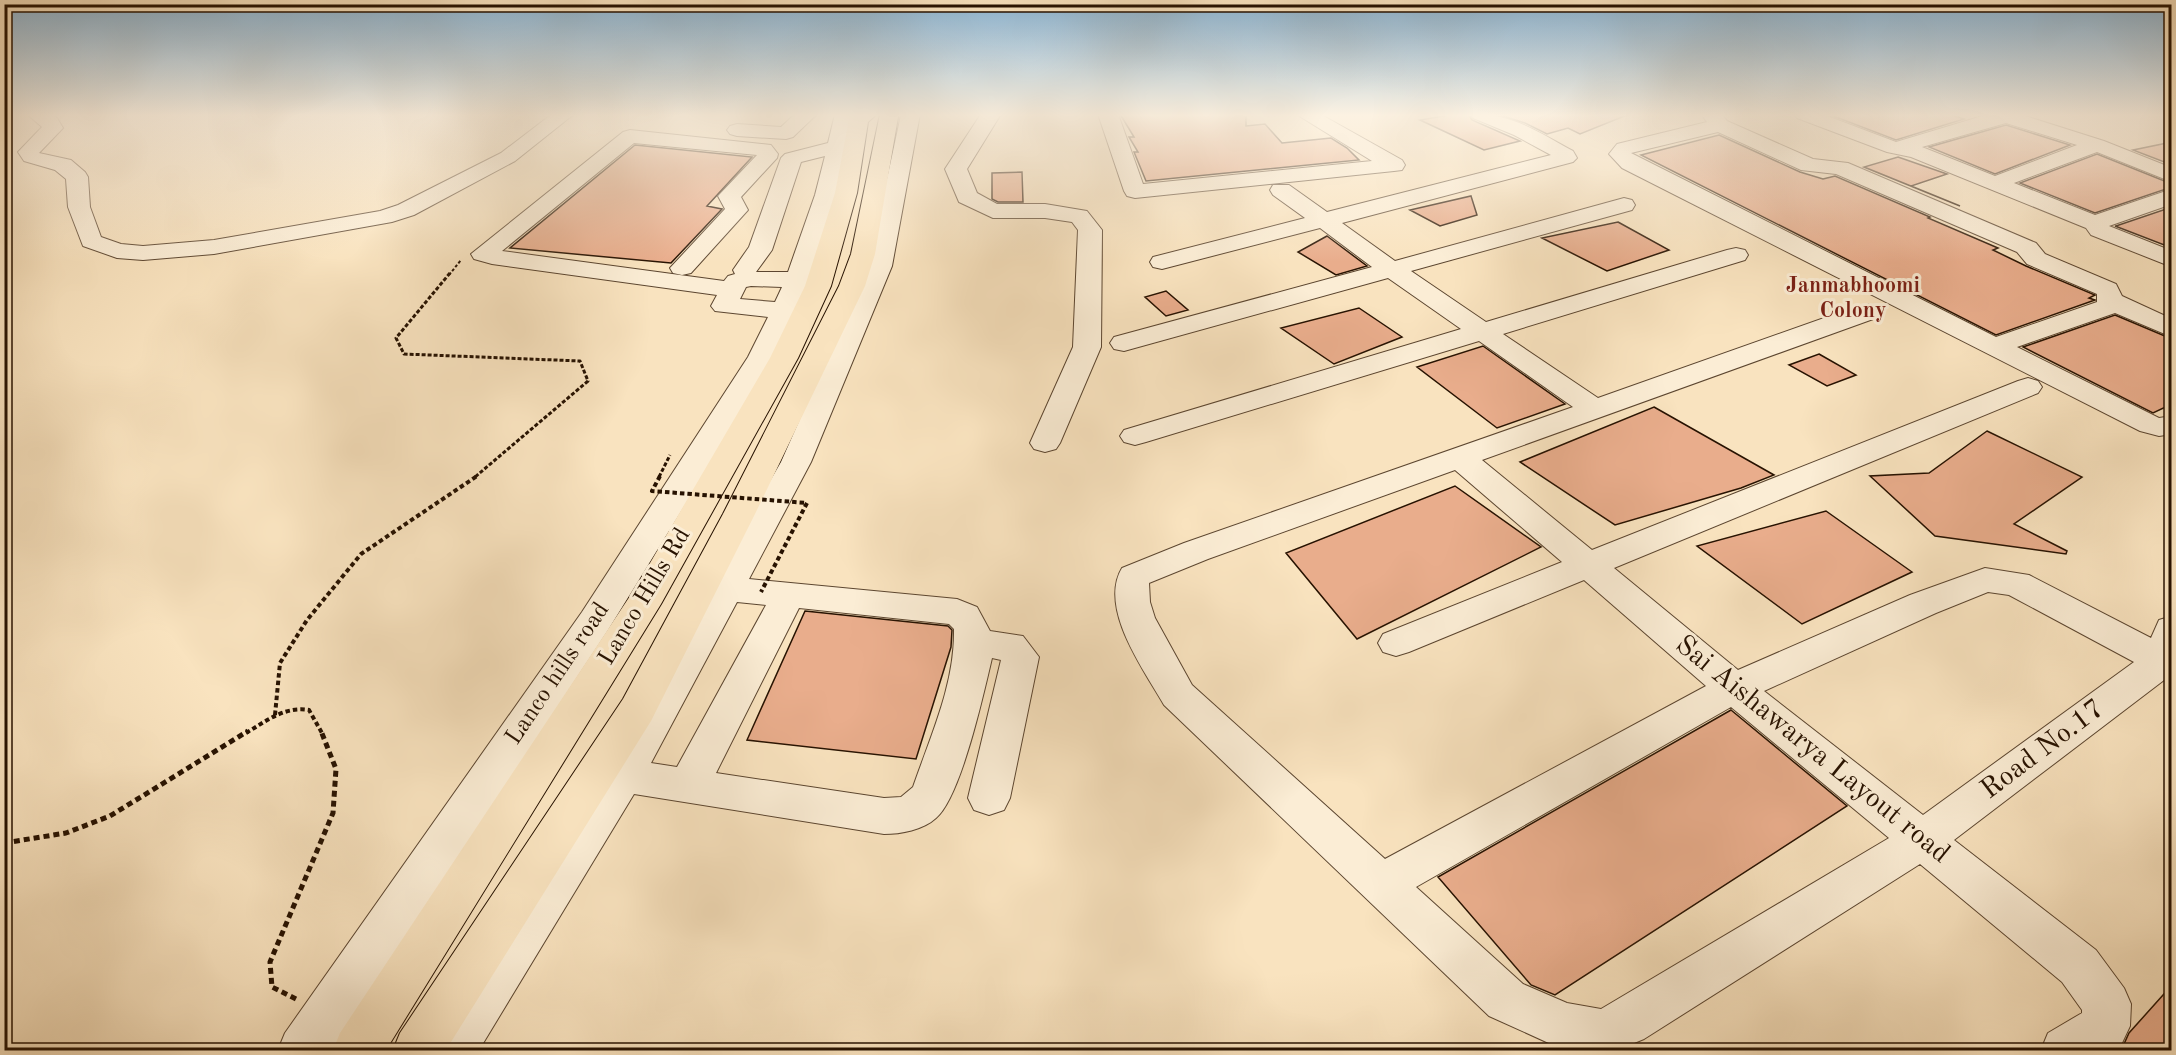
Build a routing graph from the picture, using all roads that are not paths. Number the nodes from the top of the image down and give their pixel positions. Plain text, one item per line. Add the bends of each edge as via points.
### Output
1 (56, 163) edge
2 (496, 163) edge
3 (596, 163) edge
4 (761, 163) edge
5 (790, 163) edge
6 (833, 163) edge
7 (839, 163) edge
8 (881, 163) edge
9 (960, 163) edge
10 (1125, 163) edge
11 (1391, 163) edge
12 (1546, 163) edge
13 (1632, 163) edge
14 (1805, 163) edge
15 (1945, 163) edge
16 (2048, 163) edge
17 (2141, 163) edge
18 (2172, 176) edge
19 (1995, 183) junction
20 (1281, 190) dead end
21 (826, 191) junction
22 (2172, 196) edge
23 (1624, 205) dead end
24 (1327, 221) junction
25 (2094, 223) junction
26 (1736, 255) dead end
27 (2172, 260) edge
28 (1162, 262) dead end
29 (682, 268) dead end
30 (1391, 269) junction
31 (793, 270) junction
32 (739, 277) junction
33 (2115, 304) junction
34 (1868, 312) dead end
35 (2172, 329) edge
36 (1481, 331) junction
37 (1124, 343) dead end
38 (1995, 346) junction
39 (773, 358) junction
40 (2028, 387) dead end
41 (1594, 408) junction
42 (2172, 425) edge
43 (1135, 436) dead end
44 (1045, 443) dead end
45 (1459, 457) junction
46 (1589, 567) junction
47 (662, 572) junction
48 (746, 589) junction
49 (974, 643) junction
50 (1396, 643) dead end
51 (2167, 645) edge
52 (678, 656) junction
53 (1734, 688) junction
54 (623, 776) junction
55 (688, 787) junction
56 (989, 798) dead end
57 (1923, 840) junction
58 (1381, 884) junction
59 (303, 1050) edge
60 (358, 1050) edge
61 (418, 1050) edge
62 (451, 1050) edge
63 (2066, 1050) edge

1 - 2 street via 77,177 79,207 91,241 117,251 143,253 214,247 384,217 406,210
3 - 32 street via 483,254
4 - 29 street via 729,196 737,210
5 - 32 street via 760,250
6 - 21 street, Lanco hills road
7 - 21 main road, Lanco Hills Rd
8 - 48 main road, Lanco Hills Rd via 863,254 861,287
9 - 44 street via 956,169 967,197 993,211 1045,211 1079,216 1090,230 1087,347
10 - 11 street via 1135,190 1394,165
12 - 24 street
13 - 38 street
14 - 33 street via 1840,168 2028,248 2036,259 2107,289 2109,300
15 - 19 street
16 - 19 street
17 - 18 street
19 - 25 street
20 - 24 street
21 - 31 street, Lanco hills road
21 - 39 main road, Lanco Hills Rd via 818,286
22 - 25 street
23 - 30 street
24 - 28 street
24 - 30 street
25 - 27 street via 2099,230
26 - 36 street
30 - 36 street
30 - 37 street
31 - 32 street
31 - 32 street via 725,307
31 - 39 street, Lanco hills road
33 - 35 street
33 - 38 street
34 - 41 street, Road No.17
36 - 41 street
36 - 43 street
38 - 42 street via 2150,425
39 - 47 main road, Lanco Hills Rd
39 - 59 street, Lanco hills road
40 - 46 street
41 - 45 street, Road No.17
45 - 46 street, Sai Aishawarya Layout road
45 - 58 street, Road No.17 via 1196,551 1134,576 1130,583 1129,592 1150,650 1178,695
46 - 50 street
46 - 53 street, Sai Aishawarya Layout road
47 - 48 main road
47 - 60 main road, Lanco Hills Rd
48 - 49 street via 957,612 972,628
48 - 52 main road, Lanco Hills Rd
48 - 55 street
49 - 55 street via 964,697 931,795 925,805 910,813 884,816
49 - 56 street via 1010,646 1020,657
51 - 53 street via 2017,584 1984,580 1923,603
51 - 57 street, Road No.17
52 - 54 street
52 - 61 main road, Lanco Hills Rd via 638,710
53 - 57 street, Sai Aishawarya Layout road
53 - 58 street
54 - 55 street
54 - 62 street
57 - 58 street, Road No.17 via 1627,1022 1601,1033 1565,1027 1506,1000
57 - 63 street, Sai Aishawarya Layout road via 2079,966 2107,1004 2105,1026

